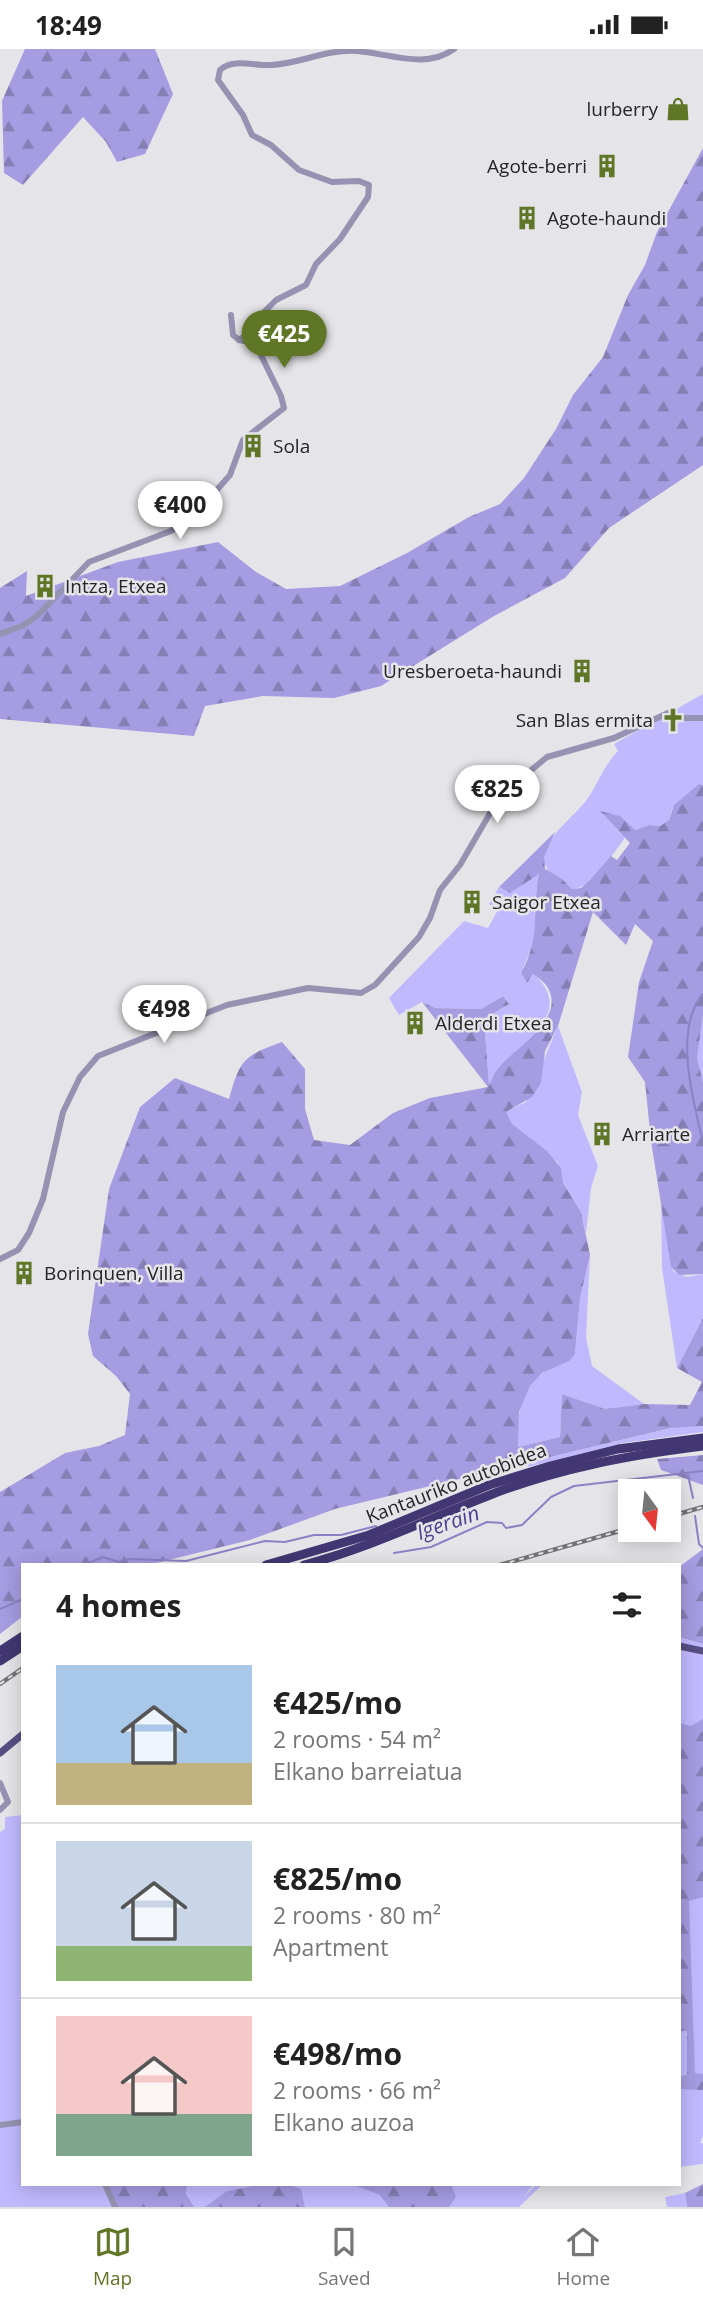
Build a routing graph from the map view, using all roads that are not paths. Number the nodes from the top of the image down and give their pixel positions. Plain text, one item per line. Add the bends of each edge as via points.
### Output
1 (454, 49) edge
2 (231, 315) dead end
3 (262, 321) junction
4 (239, 340) junction
5 (255, 343) junction
6 (0, 634) edge
7 (703, 718) edge
8 (0, 1259) edge
9 (703, 1438) edge
10 (703, 1446) edge
11 (273, 1563) edge
12 (310, 1563) edge
13 (21, 1637) edge
14 (681, 1646) edge
15 (21, 1647) edge
16 (0, 1651) edge
17 (703, 1651) edge
18 (0, 1661) edge
19 (21, 1736) edge
20 (0, 1753) edge
21 (0, 1783) edge
22 (0, 1809) edge
23 (21, 2122) edge
24 (0, 2125) edge
25 (106, 2186) edge
26 (115, 2207) edge

1 - 3 street via 426,61 355,51 272,65 233,63 220,70 218,80 256,139 271,145 299,170 332,181 369,185 364,204 341,239 316,264 306,285 269,305
2 - 4 street via 233,335
3 - 4 street via 253,333
3 - 5 street
4 - 5 street
5 - 6 street via 284,406 243,440 230,475 192,516 164,534 89,562 37,616
7 - 8 street via 668,713 614,738 557,753 537,764 491,806 460,865 440,890 419,937 375,985 361,993 308,988 227,1005 97,1056 80,1077 63,1112 43,1199 29,1233 18,1251
9 - 11 highway, Kantauriko autobidea via 618,1449 543,1468 489,1485 369,1535
10 - 12 highway, Kantauriko autobidea via 562,1471
13 - 16 highway
14 - 17 main road
15 - 18 highway
19 - 20 main road
21 - 22 street via 8,1802
23 - 24 street
25 - 26 street

